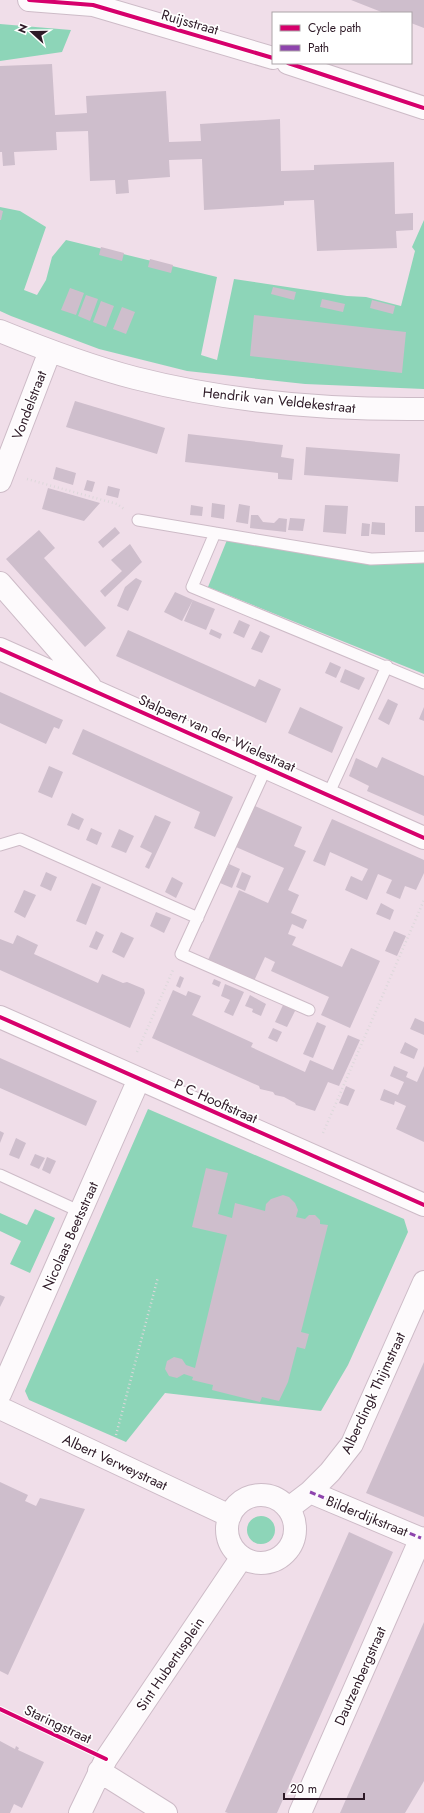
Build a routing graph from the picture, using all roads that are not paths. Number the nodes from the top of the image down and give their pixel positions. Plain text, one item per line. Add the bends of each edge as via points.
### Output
1 (29, 0) edge
2 (94, 3) edge
3 (272, 58) edge
4 (291, 64) edge
5 (424, 108) edge
6 (0, 331) edge
7 (50, 351) junction
8 (424, 409) edge
9 (2, 477) edge
10 (138, 520) road end
11 (215, 533) junction
12 (424, 557) edge
13 (0, 583) edge
14 (0, 649) edge
15 (386, 666) junction
16 (424, 683) edge
17 (95, 691) junction
18 (266, 768) junction
19 (328, 796) junction
20 (424, 838) edge
21 (0, 845) edge
22 (198, 918) junction
23 (309, 1010) dead end
24 (0, 1017) edge
25 (133, 1076) junction
26 (0, 1175) edge
27 (424, 1206) edge
28 (81, 1212) junction
29 (424, 1282) edge
30 (0, 1394) edge
31 (0, 1408) edge
32 (310, 1492) junction
33 (289, 1508) junction
34 (230, 1516) junction
35 (423, 1539) edge
36 (242, 1557) junction
37 (99, 1771) junction
38 (80, 1813) edge
39 (166, 1813) edge
40 (300, 1813) edge

1 - 2 street, Ruijsstraat
2 - 3 street, Ruijsstraat
4 - 5 street
6 - 7 street, Hendrik van Veldekestraat
7 - 8 street, Hendrik van Veldekestraat via 135,378 232,398 356,409
7 - 9 street, Vondelstraat
10 - 11 lane
11 - 12 lane via 372,560
11 - 15 lane via 192,587
13 - 17 street, Stalpaert van der Wielestraat
14 - 17 street, Stalpaert van der Wielestraat
15 - 16 lane
15 - 19 lane
17 - 18 street, Stalpaert van der Wielestraat
18 - 19 street, Stalpaert van der Wielestraat
18 - 22 lane
19 - 20 street, Stalpaert van der Wielestraat
21 - 22 lane via 20,839
22 - 23 lane via 181,954
24 - 25 street, P C Hooftstraat
25 - 27 street, P C Hooftstraat
25 - 28 street, Nicolaas Beetsstraat
26 - 28 lane
28 - 30 street, Nicolaas Beetsstraat
29 - 32 street, Alberdingk Thijmstraat via 352,1444 334,1468
31 - 34 street, Albert Verweystraat
32 - 33 street, Alberdingk Thijmstraat
32 - 35 street, Bilderdijkstraat
33 - 34 street via 269,1495 255,1495 236,1506
33 - 36 street via 296,1532 292,1544 284,1554 275,1561 264,1563 252,1562
34 - 36 street via 228,1539 232,1548
35 - 40 street, Dautzenbergstraat
36 - 37 street, Sint Hubertusplein
37 - 38 street, Sint Hubertusplein
37 - 39 street

